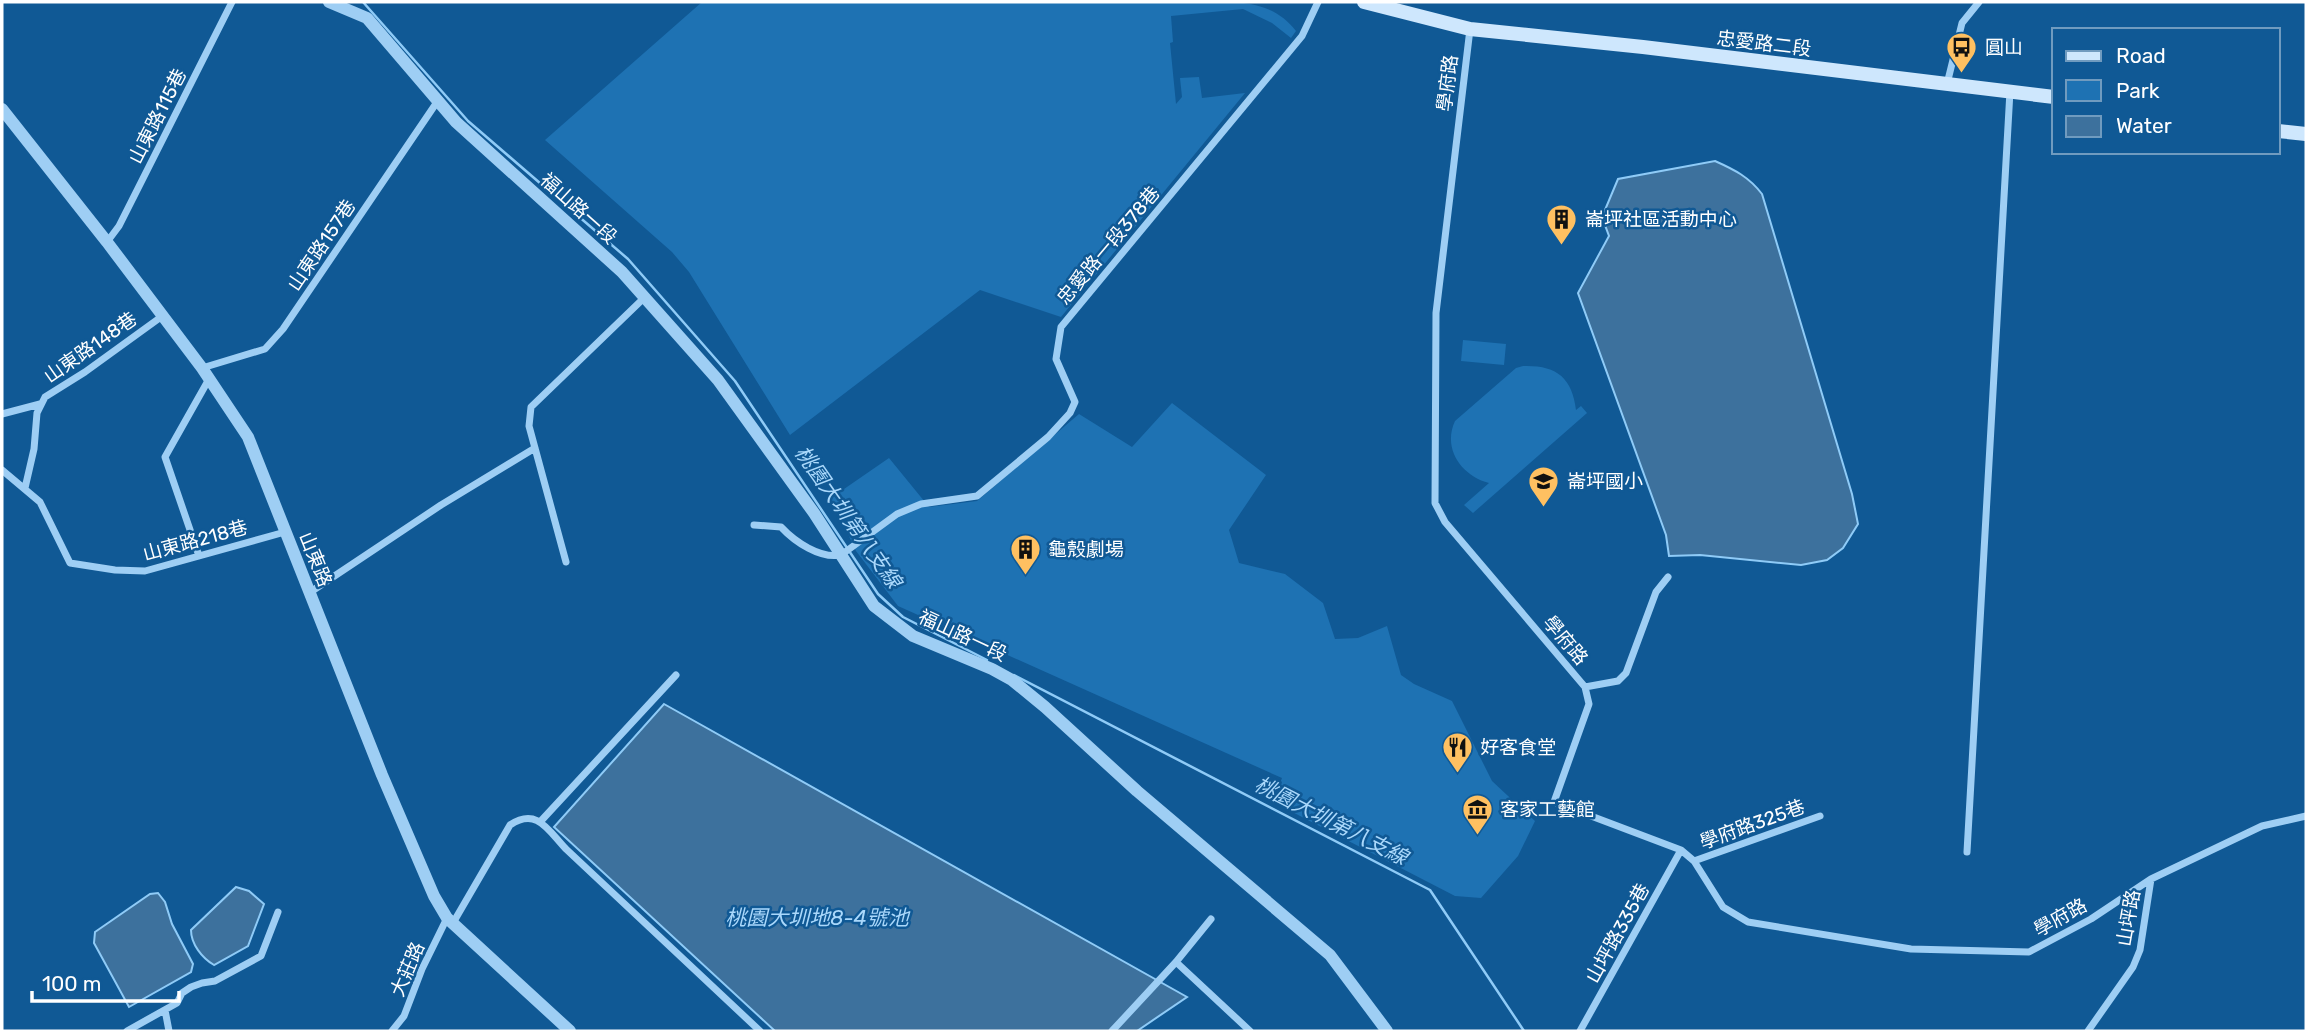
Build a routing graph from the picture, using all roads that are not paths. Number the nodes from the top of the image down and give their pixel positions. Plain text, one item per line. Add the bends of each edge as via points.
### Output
1 (232, 2) edge
2 (329, 2) edge
3 (1318, 2) edge
4 (1364, 2) edge
5 (1979, 2) edge
6 (1470, 29) junction
7 (1947, 84) junction
8 (2010, 90) junction
9 (2052, 97) edge
10 (437, 102) junction
11 (2, 109) edge
12 (2280, 131) edge
13 (2306, 134) edge
14 (107, 242) junction
15 (645, 297) junction
16 (161, 317) junction
17 (206, 373) junction
18 (40, 404) junction
19 (2, 414) edge
20 (535, 448) junction
21 (2, 470) edge
22 (24, 488) junction
23 (754, 526) dead end
24 (285, 532) junction
25 (845, 551) junction
26 (199, 556) junction
27 (566, 562) dead end
28 (1668, 577) dead end
29 (309, 593) junction
30 (676, 675) dead end
31 (1585, 687) junction
32 (1820, 816) dead end
33 (2306, 816) edge
34 (540, 822) junction
35 (1681, 850) junction
36 (1967, 852) dead end
37 (1694, 861) junction
38 (2151, 878) junction
39 (278, 912) dead end
40 (1211, 919) dead end
41 (450, 921) junction
42 (1176, 962) junction
43 (165, 1010) junction
44 (127, 1031) edge
45 (169, 1031) edge
46 (392, 1031) edge
47 (570, 1031) edge
48 (760, 1031) edge
49 (1112, 1031) edge
50 (1250, 1031) edge
51 (1387, 1031) edge
52 (1580, 1031) edge
53 (2088, 1031) edge

1 - 14 street, 山東路115巷
2 - 10 street, 福山路一段 via 367,18
3 - 25 street, 忠愛路一段378巷 via 1302,36 1061,327 1056,359 1075,402 1070,413 977,496 920,504 897,514
4 - 6 main road, 忠愛路二段
5 - 7 street via 1962,23
6 - 7 main road, 忠愛路二段
6 - 31 street, 學府路 via 1436,313 1435,503 1445,522
7 - 8 main road, 忠愛路二段
8 - 9 main road, 忠愛路二段
8 - 36 street
10 - 15 street, 福山路一段
10 - 17 street, 山東路157巷 via 265,349
11 - 14 street, 山東路
12 - 13 main road
14 - 16 street, 山東路
15 - 20 street via 531,407 529,426
15 - 25 street, 福山路一段 via 718,380
16 - 17 street, 山東路
16 - 18 street, 山東路148巷
17 - 24 street, 山東路 via 248,437
17 - 26 street via 165,457
18 - 19 street
18 - 22 street, 山東路148巷
20 - 27 street
20 - 29 street
21 - 22 street
22 - 26 street, 山東路218巷 via 40,502 70,563 145,571
23 - 25 street via 781,527 830,557
24 - 26 street, 山東路218巷
24 - 29 street, 山東路
25 - 51 street, 福山路一段 via 874,606 913,636 1012,680 1330,955
28 - 31 street via 1656,592 1626,673 1618,681
29 - 41 street, 山東路 via 434,896
30 - 34 street
31 - 35 street, 學府路 via 1589,704 1554,802
32 - 37 street, 學府路325巷
33 - 38 street, 山坪路 via 2262,826
34 - 41 street, 大莊路 via 521,817 510,825
34 - 48 street
35 - 37 street, 學府路
35 - 52 street, 山坪路335巷
37 - 38 street, 學府路 via 1723,907 1748,922 1911,949 2029,952 2091,919
38 - 53 street, 山坪路 via 2140,950
39 - 43 street via 261,956 182,993 177,1003
40 - 42 street
41 - 46 street, 大莊路 via 422,969 404,1016
41 - 47 street, 山東路
42 - 49 street
42 - 50 street
43 - 44 street
43 - 45 street

